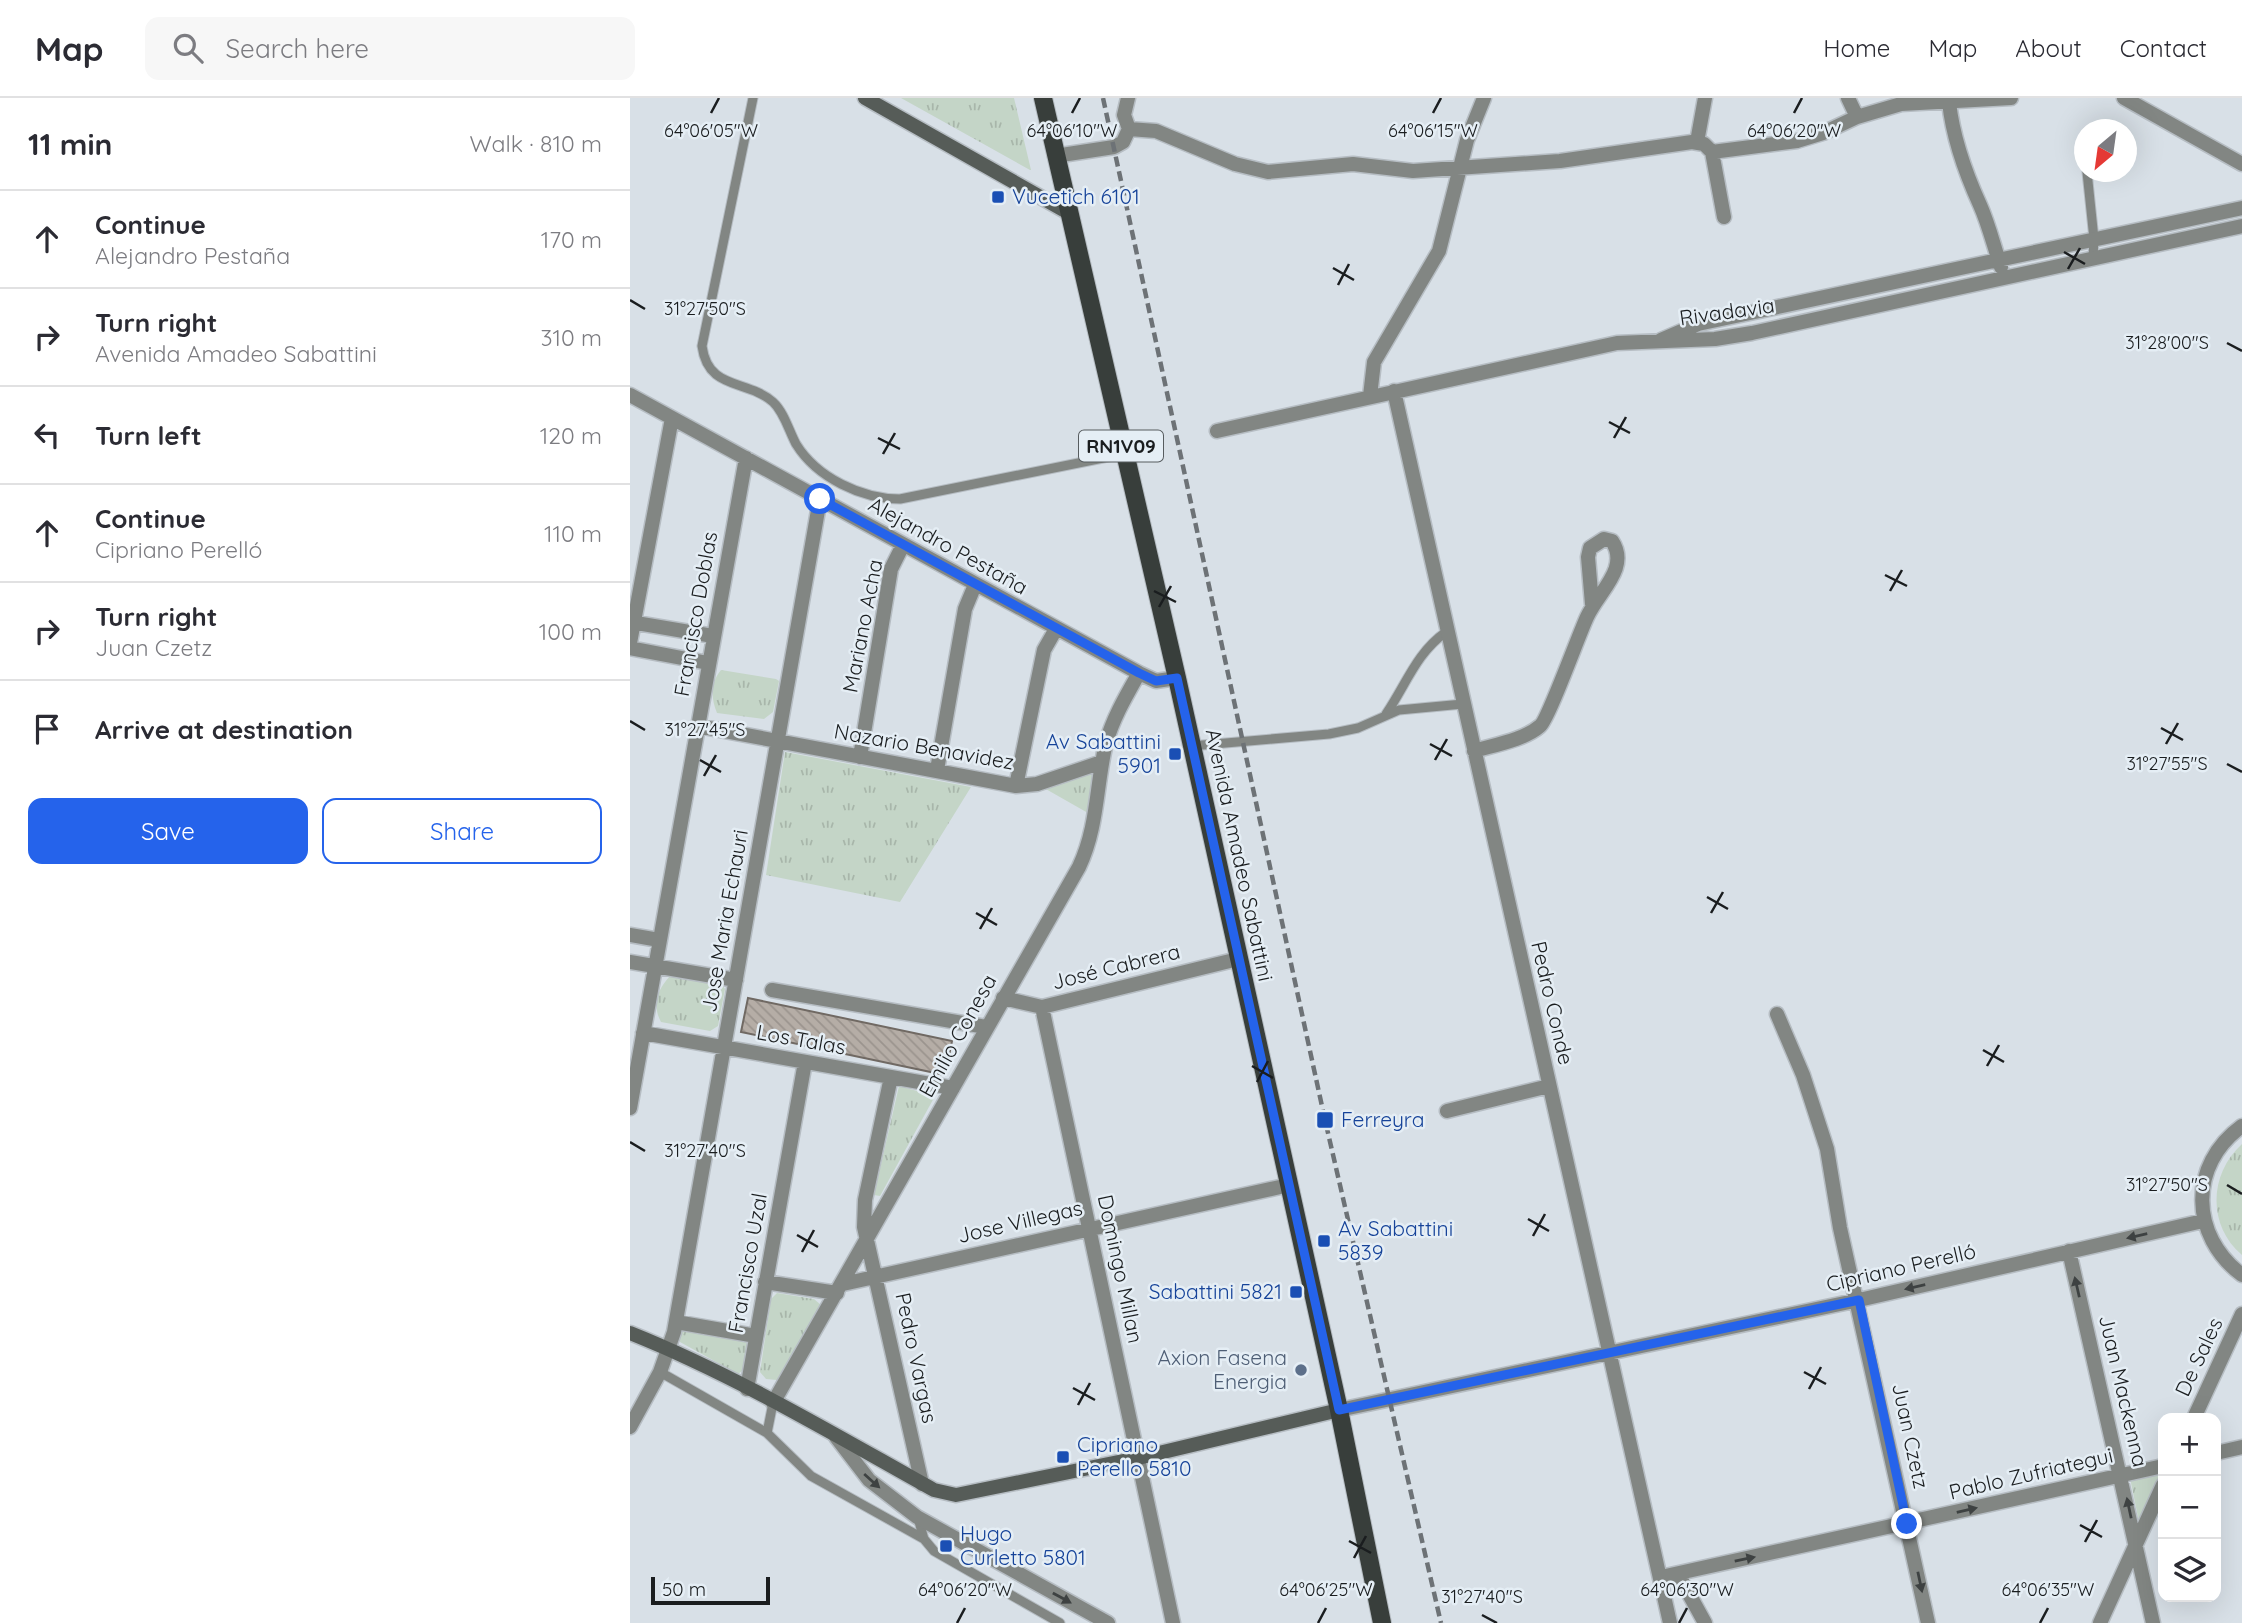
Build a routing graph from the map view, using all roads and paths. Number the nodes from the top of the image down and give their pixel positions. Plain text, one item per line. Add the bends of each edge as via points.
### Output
1 (752, 98) edge
2 (865, 98) edge
3 (1042, 98) edge
4 (1128, 98) edge
5 (1484, 98) edge
6 (1705, 98) edge
7 (1849, 98) edge
8 (2011, 98) edge
9 (2124, 98) edge
10 (1949, 102) junction
11 (1857, 117) junction
12 (1129, 130) junction
13 (1697, 142) junction
14 (1712, 152) junction
15 (1055, 156) junction
16 (2242, 164) edge
17 (1460, 167) junction
18 (2088, 182) edge
19 (2242, 208) edge
20 (1067, 212) junction
21 (1724, 217) dead end
22 (2242, 226) edge
23 (2094, 239) junction
24 (2092, 258) junction
25 (1998, 260) junction
26 (2004, 276) junction
27 (1660, 340) junction
28 (1394, 391) junction
29 (630, 395) edge
30 (1370, 396) junction
31 (672, 418) junction
32 (1217, 432) dead end
33 (1123, 454) junction
34 (746, 458) junction
35 (820, 499) junction
36 (903, 545) junction
37 (975, 585) junction
38 (1592, 604) dead end
39 (632, 622) edge
40 (1056, 629) junction
41 (1446, 632) junction
42 (713, 636) junction
43 (630, 643) edge
44 (630, 648) edge
45 (708, 663) junction
46 (1139, 673) junction
47 (1177, 678) junction
48 (1463, 704) junction
49 (1385, 715) junction
50 (698, 726) junction
51 (778, 742) junction
52 (1191, 746) junction
53 (1474, 751) junction
54 (860, 757) junction
55 (1102, 762) junction
56 (937, 770) junction
57 (1016, 786) junction
58 (630, 935) edge
59 (659, 940) junction
60 (1238, 959) junction
61 (630, 962) edge
62 (655, 966) junction
63 (736, 981) junction
64 (772, 990) dead end
65 (1003, 998) junction
66 (1042, 1007) junction
67 (1777, 1014) dead end
68 (986, 1027) junction
69 (643, 1033) junction
70 (724, 1048) junction
71 (804, 1062) junction
72 (891, 1077) junction
73 (1549, 1086) junction
74 (953, 1088) junction
75 (630, 1108) edge
76 (1447, 1111) dead end
77 (2242, 1126) edge
78 (1289, 1185) junction
79 (2203, 1221) junction
80 (1091, 1227) junction
81 (867, 1243) junction
82 (2069, 1251) junction
83 (2242, 1275) edge
84 (877, 1277) junction
85 (765, 1282) junction
86 (840, 1288) junction
87 (1859, 1300) junction
88 (2242, 1314) edge
89 (676, 1322) junction
90 (630, 1333) edge
91 (756, 1336) junction
92 (670, 1349) junction
93 (1608, 1352) junction
94 (660, 1372) junction
95 (747, 1389) junction
96 (773, 1403) junction
97 (1339, 1410) junction
98 (2196, 1413) edge
99 (630, 1427) edge
100 (767, 1433) junction
101 (836, 1437) junction
102 (2242, 1447) edge
103 (2221, 1452) edge
104 (1138, 1458) junction
105 (2158, 1467) edge
106 (2122, 1475) junction
107 (922, 1483) junction
108 (2158, 1496) edge
109 (917, 1517) junction
110 (1907, 1524) junction
111 (924, 1539) junction
112 (2136, 1543) junction
113 (1678, 1574) junction
114 (1661, 1577) junction
115 (1060, 1623) edge
116 (1108, 1623) edge
117 (1173, 1623) edge
118 (1382, 1623) edge
119 (1671, 1623) edge
120 (1705, 1623) edge
121 (1928, 1623) edge
122 (2100, 1623) edge
123 (2154, 1623) edge

1 - 33 lane via 702,346 715,375 776,404 804,457 826,474 879,499 900,499
2 - 20 main road
3 - 15 main road, Avenida Amadeo Sabattini / RN1V09
4 - 12 street via 1124,115
5 - 17 street
6 - 13 street
7 - 11 street
8 - 10 street
9 - 16 street
10 - 11 street via 1901,104
10 - 25 street via 1968,183 1981,206
11 - 14 street via 1797,141
12 - 15 street via 1114,147
12 - 17 street via 1156,131 1235,164 1268,172 1353,164 1413,171
13 - 14 street
13 - 17 street via 1560,161
14 - 21 street
15 - 20 main road, Avenida Amadeo Sabattini / RN1V09
17 - 30 street via 1439,251 1374,362
18 - 23 lane
19 - 23 street
20 - 33 main road, Avenida Amadeo Sabattini / RN1V09
22 - 24 street, Rivadavia
23 - 24 lane
23 - 25 street
24 - 26 street, Rivadavia
25 - 26 street
25 - 27 street via 1698,324
26 - 27 street, Rivadavia via 1752,333
27 - 28 street, Rivadavia via 1617,343
28 - 30 street, Rivadavia
28 - 41 street, Pedro Conde
29 - 31 street, Alejandro Pestaña
30 - 32 street, Rivadavia
31 - 34 street, Alejandro Pestaña
31 - 39 street
33 - 47 main road, Avenida Amadeo Sabattini / RN1V09
34 - 35 street, Alejandro Pestaña
34 - 42 street, Francisco Doblas
35 - 36 street, Alejandro Pestaña
35 - 51 street, Jose Maria Echauri
36 - 37 street, Alejandro Pestaña
36 - 54 street, Mariano Acha via 891,569
37 - 40 street, Alejandro Pestaña
37 - 56 street via 965,609
38 - 53 street via 1541,726
39 - 42 street
39 - 43 street
40 - 46 street, Alejandro Pestaña
40 - 57 street via 1044,650
41 - 48 street, Pedro Conde
41 - 49 lane via 1415,661
42 - 45 street, Francisco Doblas
44 - 45 street
45 - 50 street, Francisco Doblas
46 - 47 street, Alejandro Pestaña via 1156,681
46 - 55 street, Emilio Conesa via 1116,715
47 - 52 main road, Avenida Amadeo Sabattini / RN1V09
48 - 49 lane
48 - 53 street, Pedro Conde
49 - 52 lane via 1358,728 1329,734
50 - 51 street, Nazario Benavidez
50 - 59 street, Francisco Doblas
51 - 54 street, Nazario Benavidez
51 - 63 street, Jose Maria Echauri
52 - 60 main road, Avenida Amadeo Sabattini / RN1V09
53 - 73 street, Pedro Conde
54 - 56 street, Nazario Benavidez
55 - 57 street, Nazario Benavidez via 1037,784
55 - 65 street, Emilio Conesa via 1088,848
56 - 57 street, Nazario Benavidez
58 - 59 street
59 - 62 street, Francisco Doblas
60 - 66 street, José Cabrera
60 - 78 main road, Avenida Amadeo Sabattini / RN1V09
61 - 62 street
62 - 63 street
62 - 69 street, Francisco Doblas
63 - 70 street, Jose Maria Echauri
64 - 68 street
65 - 66 street, José Cabrera
65 - 68 street, Emilio Conesa
66 - 80 street, Domingo Millan
67 - 87 street, Juan Czetz via 1804,1075 1827,1149 1840,1228
68 - 74 street, Emilio Conesa
69 - 70 street, Los Talas
69 - 75 street, Francisco Doblas
70 - 71 street, Los Talas
70 - 89 street, Jose Maria Echauri
71 - 72 street, Los Talas
71 - 85 street, Francisco Uzal
72 - 74 street, Los Talas
72 - 81 street, Pedro Vargas via 865,1200
73 - 76 street
73 - 93 street, Pedro Conde
74 - 81 street, Emilio Conesa
77 - 79 street via 2224,1140 2212,1158 2202,1189
78 - 80 street, Jose Villegas
78 - 97 main road, Avenida Amadeo Sabattini / RN1V09
79 -> 82 street, Cipriano Perelló
79 - 83 street via 2217,1251
80 - 84 street, Jose Villegas
80 - 104 street, Domingo Millan
81 - 84 street, Pedro Vargas
81 - 86 street, Emilio Conesa
82 -> 87 street, Cipriano Perelló
106 -> 82 street, Juan Mackenna
84 - 86 street, Jose Villegas
84 - 107 street, Pedro Vargas
85 - 86 street, Jose Villegas
85 - 91 street, Francisco Uzal
86 - 96 street, Emilio Conesa
87 - 93 street, Cipriano Perelló
87 - 110 street, Juan Czetz
88 - 98 street, De Sales
89 - 91 street
89 - 92 street, Jose Maria Echauri
90 - 92 main road
91 - 95 street, Francisco Uzal
92 - 94 street, Jose Maria Echauri
92 - 95 main road
93 - 97 street, Cipriano Perelló
93 - 114 street, Pedro Conde
94 - 99 street, Jose Maria Echauri
94 - 100 lane
95 - 96 main road
96 - 100 lane
96 - 101 main road
97 - 104 main road
97 - 118 main road, Avenida Amadeo Sabattini / RN1V09
100 - 111 lane via 811,1476
101 - 107 main road
101 -> 109 street via 869,1480
102 - 103 street
104 - 107 main road via 956,1495
104 - 117 street, Domingo Millan
105 - 106 street, Pablo Zufriategui
110 -> 106 street, Pablo Zufriategui
112 -> 106 street, Juan Mackenna
108 - 112 street
109 - 111 lane
109 -> 116 street
113 -> 110 street, Pablo Zufriategui
110 -> 121 street, Juan Czetz
111 - 115 lane via 934,1551
112 - 122 street
112 - 123 street, Juan Mackenna
113 - 114 street, Pablo Zufriategui
113 - 120 street
114 - 119 street, Pedro Conde

